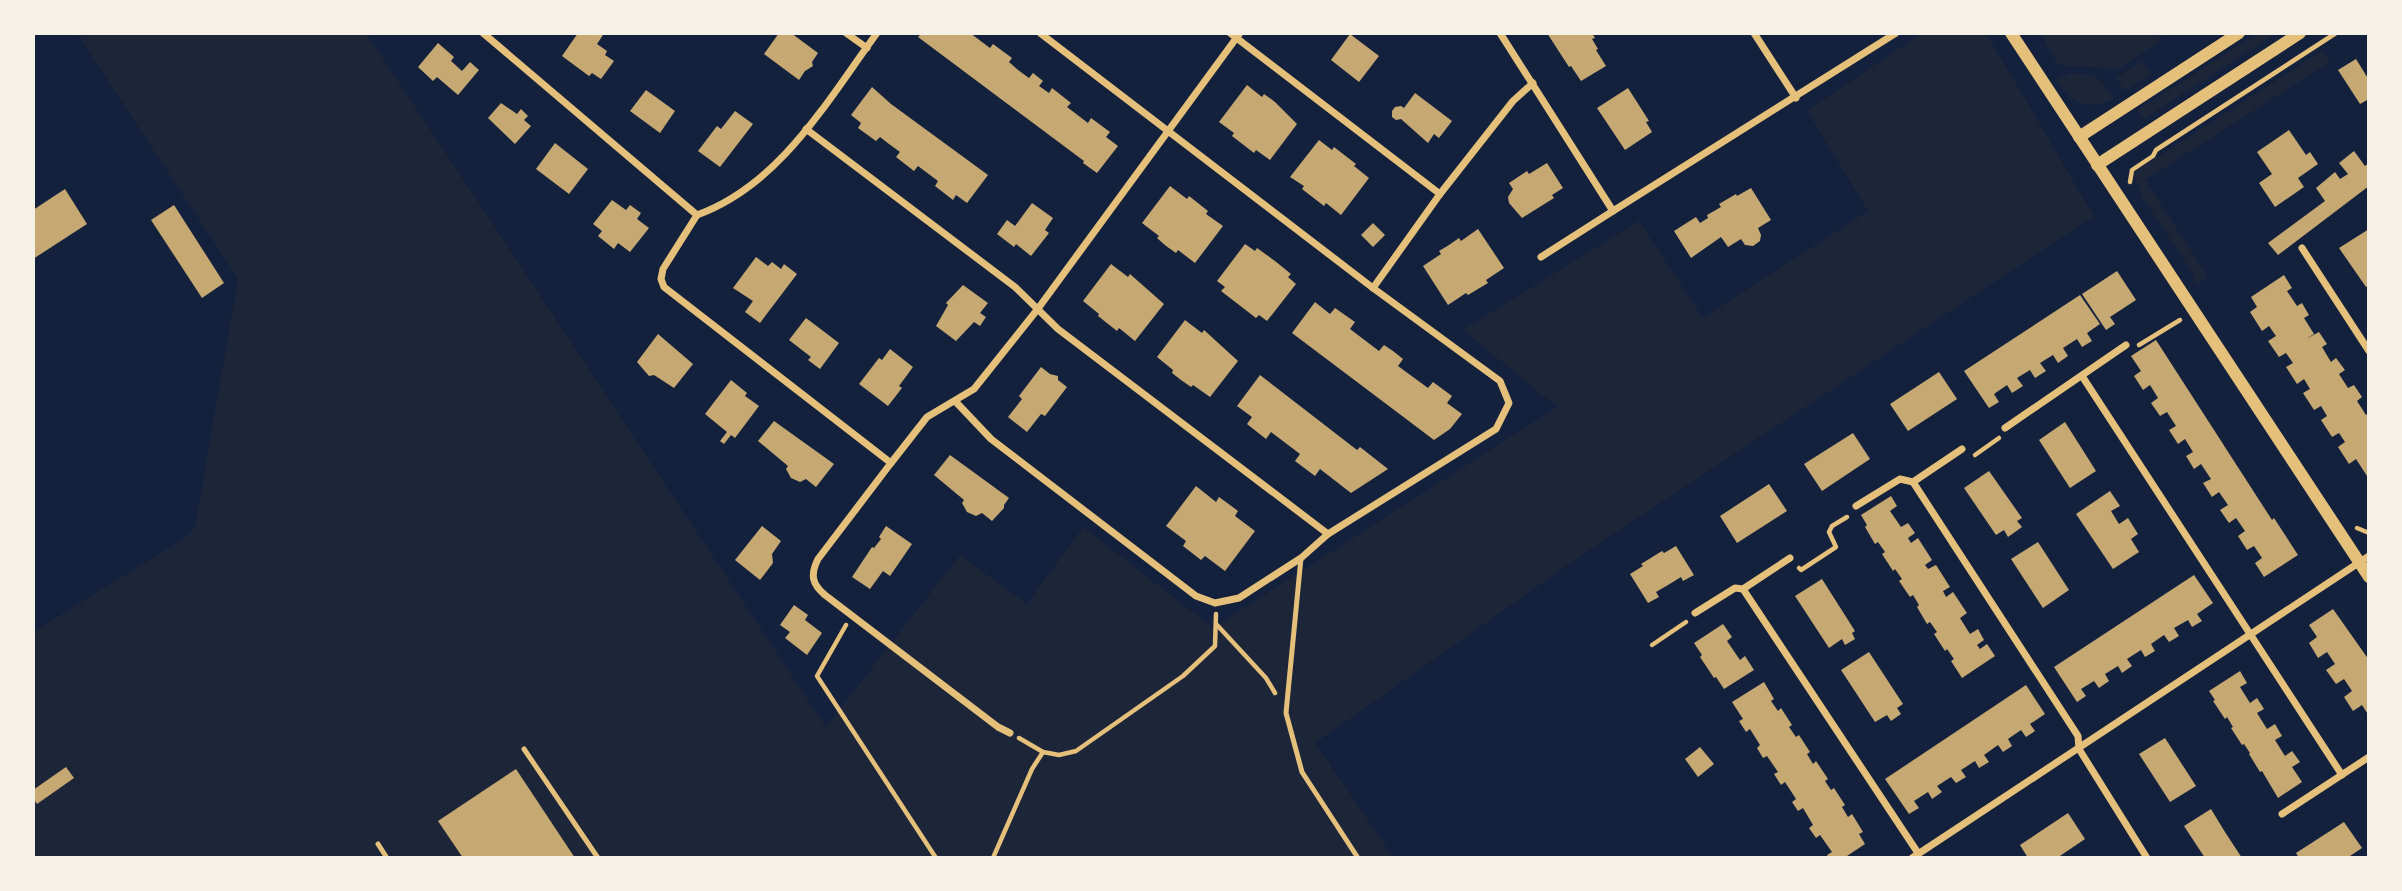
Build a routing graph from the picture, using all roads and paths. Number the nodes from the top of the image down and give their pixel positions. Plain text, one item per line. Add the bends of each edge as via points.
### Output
1 (483, 33) edge
2 (846, 33) edge
3 (877, 33) edge
4 (1040, 33) edge
5 (1500, 33) edge
6 (1754, 33) edge
7 (1896, 33) edge
8 (2011, 33) edge
9 (2239, 33) edge
10 (2300, 33) edge
11 (2336, 33) edge
12 (1235, 35) edge
13 (867, 48) junction
14 (1532, 83) junction
15 (1796, 98) junction
16 (806, 130) junction
17 (1169, 132) junction
18 (2079, 136) junction
19 (2097, 165) junction
20 (2132, 170) dead end
21 (1440, 194) junction
22 (1613, 211) junction
23 (697, 215) junction
24 (2302, 248) dead end
25 (1541, 257) dead end
26 (1373, 288) junction
27 (2172, 309) dead end
28 (1037, 310) junction
29 (2180, 320) junction
30 (2187, 331) dead end
31 (2126, 345) joint
32 (2369, 351) edge
33 (2082, 376) junction
34 (954, 401) junction
35 (2005, 428) joint
36 (1962, 450) joint
37 (891, 463) junction
38 (1913, 482) junction
39 (1856, 506) joint
40 (1328, 534) junction
41 (1301, 558) junction
42 (1790, 558) joint
43 (2364, 559) edge
44 (2369, 577) edge
45 (1743, 589) junction
46 (1215, 603) junction
47 (1695, 613) joint
48 (851, 615) junction
49 (1217, 625) junction
50 (2250, 635) junction
51 (1652, 645) dead end
52 (1286, 713) junction
53 (1010, 733) joint
54 (524, 749) dead end
55 (2079, 749) junction
56 (1043, 751) junction
57 (2369, 757) edge
58 (2342, 775) junction
59 (2282, 814) dead end
60 (378, 844) dead end
61 (1915, 855) edge
62 (387, 858) edge
63 (598, 858) edge
64 (936, 858) edge
65 (993, 858) edge
66 (1359, 858) edge
67 (2147, 858) edge

1 - 23 street
2 - 13 street
3 - 13 street
4 - 17 street
5 - 14 street
6 - 15 street
7 - 15 street
8 - 18 street
9 - 18 street
10 - 19 street
11 - 20 path
12 - 17 street
12 - 21 street
13 - 16 street
14 - 21 street
14 - 22 street
15 - 22 street
16 - 23 street via 741,194
16 - 28 street via 1015,287
17 - 26 street
17 - 28 street
18 - 19 street
19 - 43 street
21 - 26 street
22 - 25 street
23 - 37 street via 663,269 664,287
24 - 32 street
26 - 40 street via 1500,381 1509,403 1496,429
27 - 29 path
28 - 34 street via 974,389
28 - 40 street
29 - 30 path
29 - 31 path via 2131,350
31 - 33 street
33 - 35 street
33 - 50 street
34 - 37 street via 927,417
34 - 46 street via 991,439 1196,596
35 - 36 path via 1998,439 1973,456
36 - 38 street
37 - 48 street via 813,569 817,587
38 - 39 street via 1900,478
38 - 55 street via 2078,736
39 - 42 path via 1829,532 1836,547 1801,570
40 - 41 street
41 - 46 street via 1239,598
41 - 52 lane
42 - 45 street
43 - 44 street
43 - 50 street
45 - 47 street via 1735,588
45 - 61 street
46 - 49 path
47 - 51 path
48 - 53 street
48 - 64 path via 817,676
49 - 52 path via 1266,678
49 - 56 path via 1215,646 1149,701 1076,751 1059,755
50 - 55 street
50 - 58 street
52 - 66 lane via 1302,772
53 - 56 path
54 - 63 lane
55 - 61 street
55 - 67 street
56 - 65 path
57 - 58 street
58 - 59 street
60 - 62 lane

